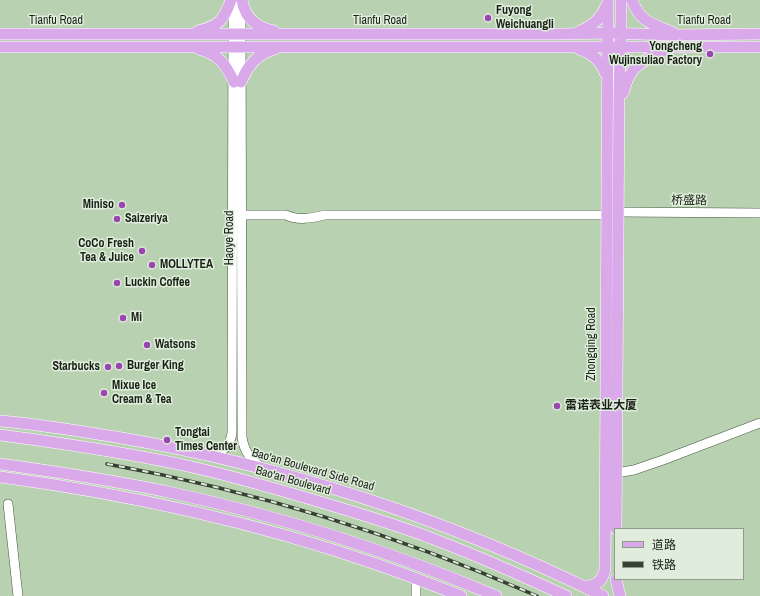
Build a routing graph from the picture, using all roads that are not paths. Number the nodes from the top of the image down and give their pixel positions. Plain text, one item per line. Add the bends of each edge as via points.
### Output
1 (232, 0) edge
2 (242, 0) edge
3 (621, 0) edge
4 (632, 0) edge
5 (608, 1) edge
6 (607, 33) junction
7 (621, 33) junction
8 (0, 34) edge
9 (184, 34) junction
10 (237, 34) junction
11 (294, 34) junction
12 (571, 34) junction
13 (678, 34) junction
14 (760, 34) edge
15 (296, 46) junction
16 (673, 46) junction
17 (0, 47) edge
18 (182, 47) junction
19 (237, 47) junction
20 (573, 47) junction
21 (607, 47) junction
22 (760, 47) edge
23 (620, 48) junction
24 (238, 82) junction
25 (606, 87) junction
26 (619, 110) junction
27 (618, 212) junction
28 (760, 213) edge
29 (606, 215) junction
30 (242, 216) junction
31 (0, 421) edge
32 (760, 423) edge
33 (0, 435) edge
34 (211, 455) junction
35 (0, 464) edge
36 (262, 468) junction
37 (616, 473) junction
38 (0, 477) edge
39 (322, 485) junction
40 (8, 504) dead end
41 (374, 518) junction
42 (605, 523) junction
43 (616, 526) edge
44 (416, 579) junction
45 (616, 580) edge
46 (584, 586) junction
47 (18, 596) edge
48 (416, 596) edge
49 (461, 596) edge
50 (496, 596) edge
51 (566, 596) edge
52 (603, 596) edge
53 (620, 596) edge

1 - 9 main road via 220,22 210,28
1 - 10 street, Haoye Road
2 - 10 street, Haoye Road
2 - 11 main road via 245,12 254,22 269,30
3 - 7 main road, Zhongqing Road
4 - 13 main road via 645,21
5 - 6 main road
5 - 12 main road via 595,23
6 - 7 main road, Tianfu Road
6 - 12 main road, Tianfu Road
6 - 21 main road
7 - 13 main road, Tianfu Road
7 - 23 main road, Zhongqing Road
8 - 9 main road, Tianfu Road
9 - 10 main road, Tianfu Road
10 - 11 main road, Tianfu Road
10 - 19 street, Haoye Road
11 - 12 main road, Tianfu Road
13 - 14 main road, Tianfu Road
15 - 19 main road
15 - 20 main road
15 - 24 main road via 274,50 258,57
16 - 22 main road
16 - 23 main road
16 - 26 main road via 636,65 626,80
17 - 18 main road
18 - 19 main road
18 - 24 main road via 212,53 223,62
19 - 24 street, Haoye Road
20 - 21 main road
20 - 25 main road via 589,53 599,61 603,68
21 - 23 main road
21 - 25 main road
23 - 26 main road, Zhongqing Road
24 - 30 street, Haoye Road
24 - 34 street, Haoye Road via 232,433 231,441 223,452
25 - 29 main road, Zhongqing Road
26 - 27 main road, Zhongqing Road
27 - 28 street, 桥盛路
27 - 37 main road, Zhongqing Road
29 - 30 street via 325,215 307,218
29 - 42 main road, Zhongqing Road
30 - 36 street, Haoye Road via 242,436 250,459
31 - 34 main road, Bao'an Boulevard Side Road via 83,432
32 - 37 street via 663,460
33 - 41 main road, Bao'an Boulevard via 119,453 204,470
34 - 36 main road, Bao'an Boulevard Side Road
35 - 50 main road via 109,480 174,493 247,512 338,537
36 - 39 main road, Bao'an Boulevard Side Road
37 - 43 main road, Zhongqing Road
38 - 44 main road via 65,486 164,505 291,538 377,564
39 - 41 main road
39 - 46 main road, Bao'an Boulevard Side Road via 440,524
40 - 47 street
41 - 51 main road, Bao'an Boulevard via 490,561
42 - 43 main road
42 - 46 main road, Zhongqing Road via 604,574 598,583 589,587
44 - 48 street
44 - 49 main road
45 - 53 main road
46 - 52 main road, Bao'an Boulevard Side Road

